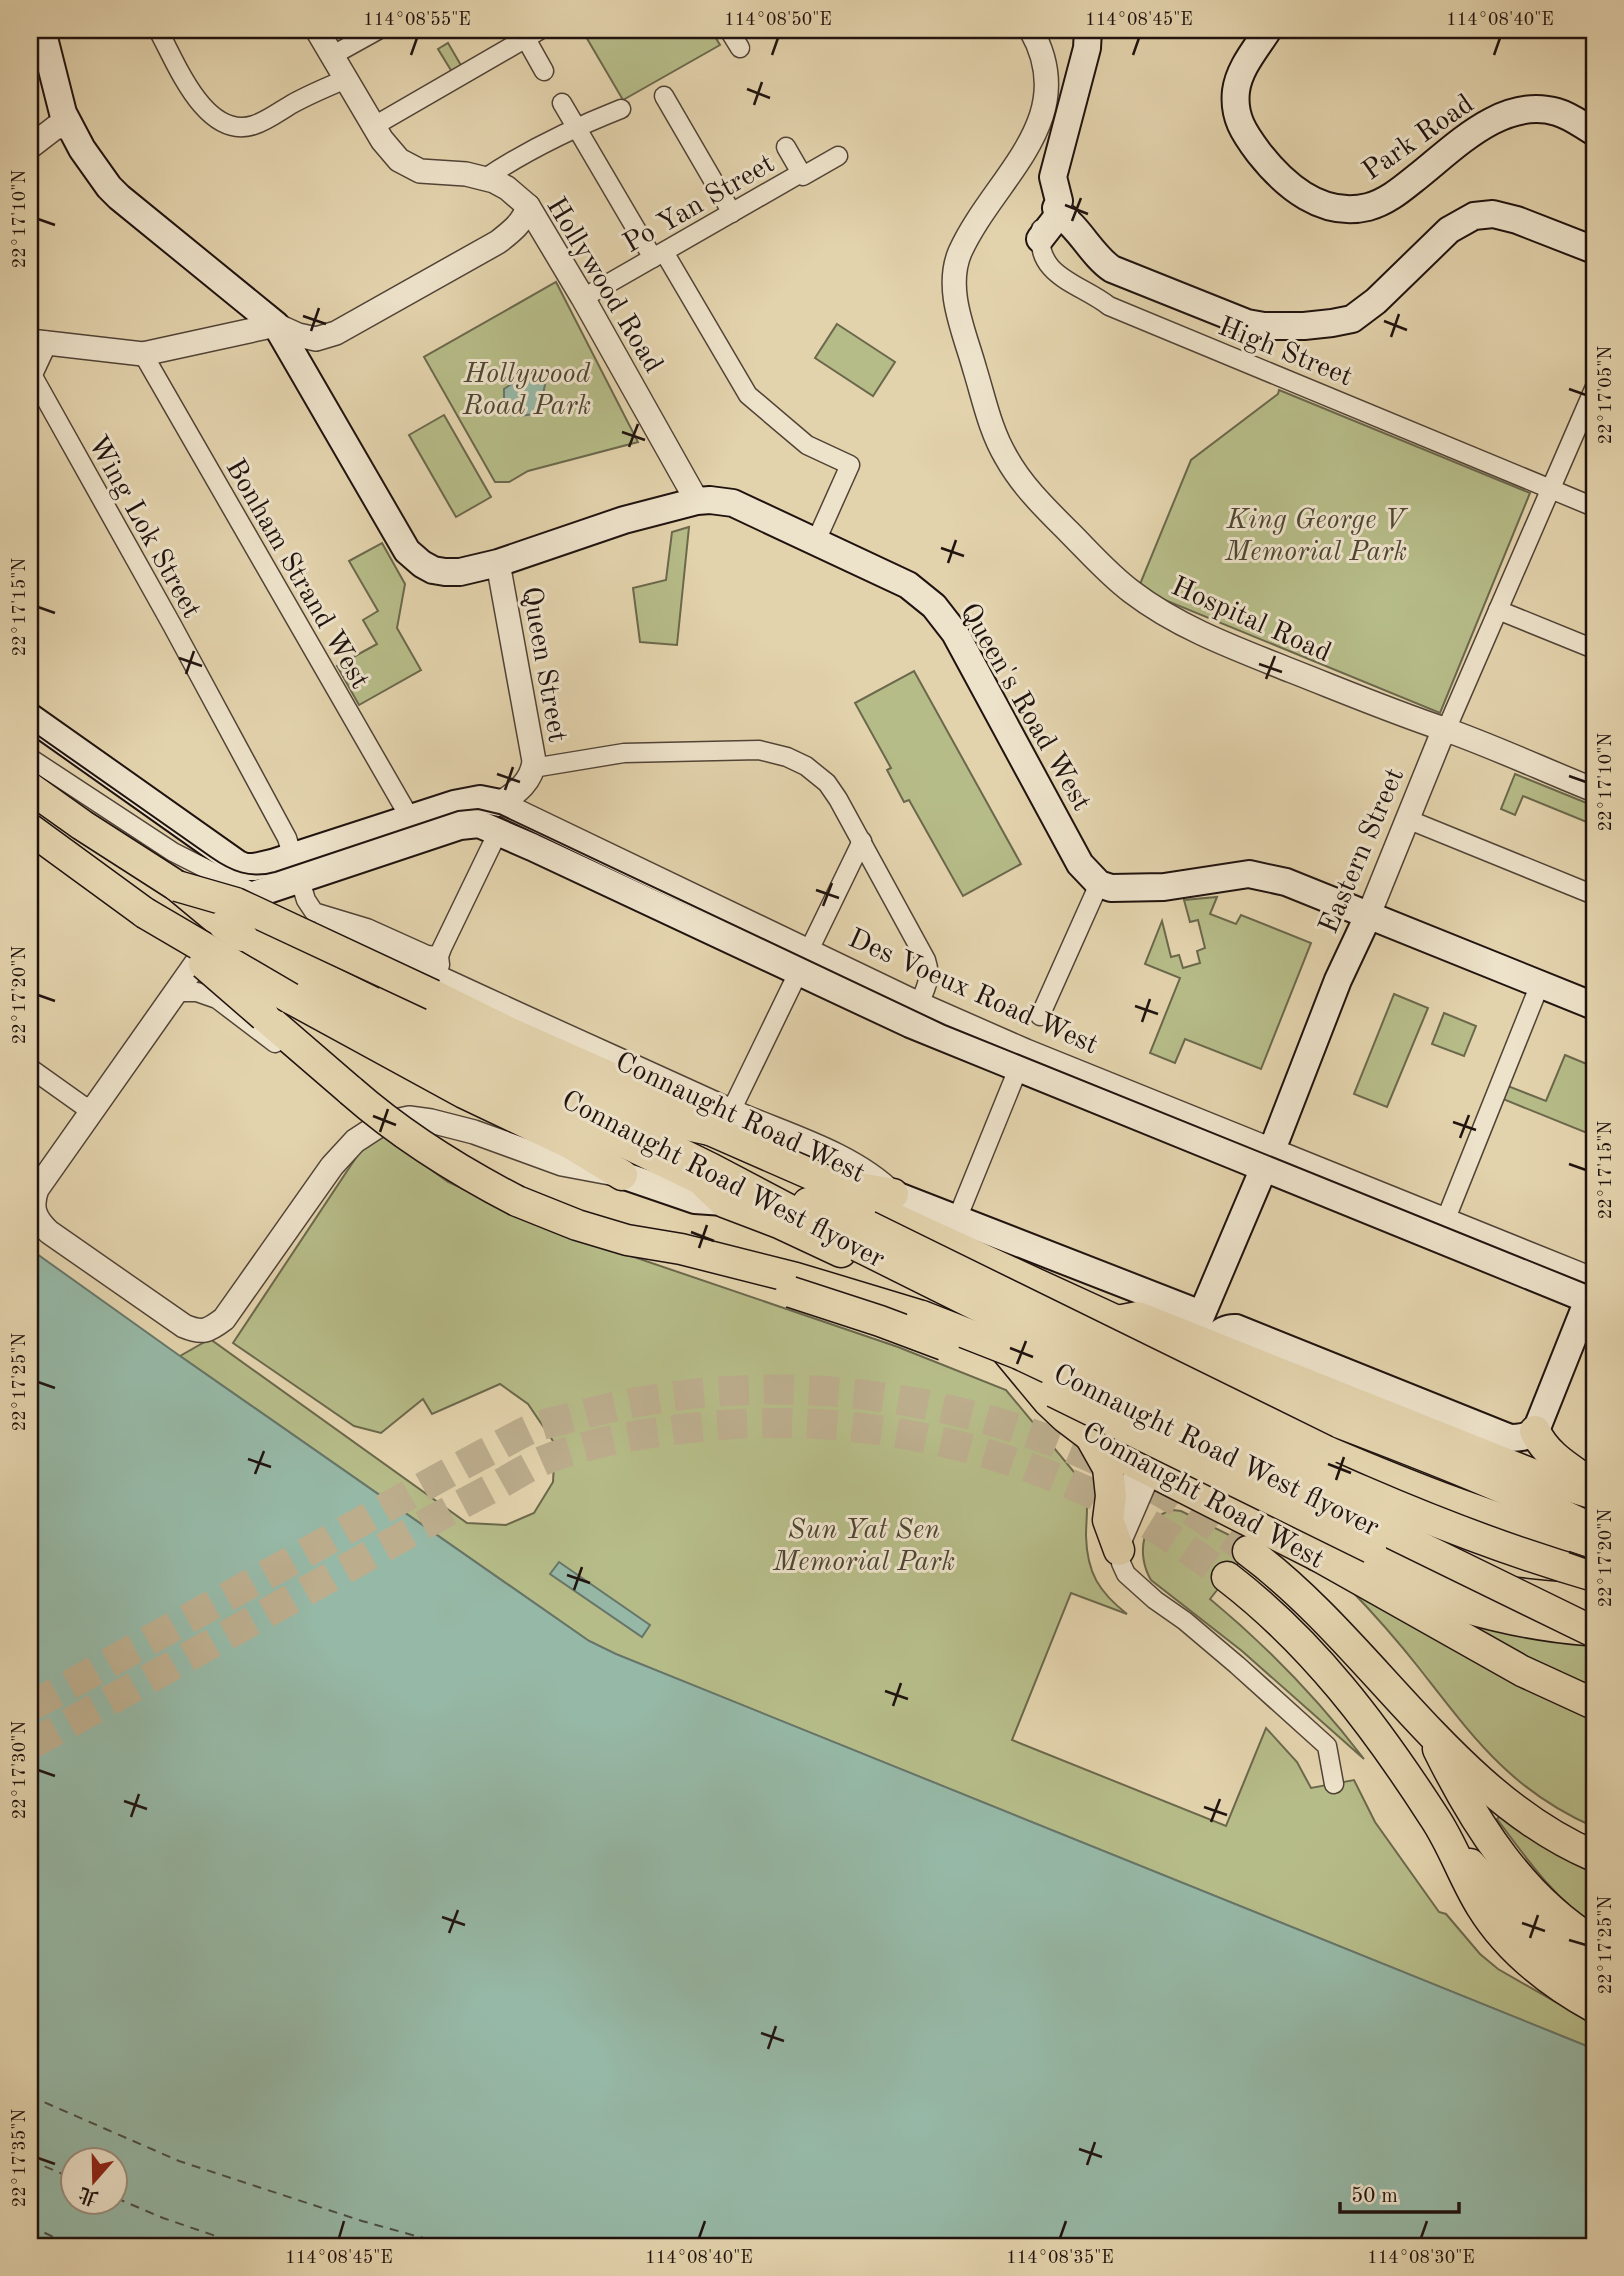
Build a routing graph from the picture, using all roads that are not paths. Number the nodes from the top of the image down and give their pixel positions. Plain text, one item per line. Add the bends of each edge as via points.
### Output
1 (41, 30) edge
2 (158, 30) edge
3 (317, 30) edge
4 (378, 30) edge
5 (1031, 30) edge
6 (1088, 30) edge
7 (1268, 30) edge
8 (529, 32) edge
9 (333, 55) junction
10 (544, 71) dead end
11 (346, 79) junction
12 (664, 96) dead end
13 (562, 103) dead end
14 (621, 108) dead end
15 (374, 126) junction
16 (69, 127) junction
17 (576, 127) junction
18 (1594, 132) edge
19 (30, 147) edge
20 (786, 147) dead end
21 (838, 156) dead end
22 (801, 173) junction
23 (484, 179) junction
24 (1059, 199) junction
25 (528, 206) junction
26 (732, 213) junction
27 (1541, 230) junction
28 (1040, 239) junction
29 (1594, 250) edge
30 (658, 255) junction
31 (1594, 267) edge
32 (583, 298) junction
33 (276, 325) junction
34 (37, 342) edge
35 (143, 354) junction
36 (31, 372) edge
37 (1594, 389) edge
38 (1550, 489) junction
39 (697, 501) junction
40 (1594, 507) edge
41 (816, 541) junction
42 (498, 563) junction
43 (1498, 610) junction
44 (1594, 649) edge
45 (30, 717) edge
46 (1446, 730) junction
47 (30, 758) edge
48 (533, 768) junction
49 (30, 786) edge
50 (1594, 790) edge
51 (500, 803) junction
52 (411, 818) junction
53 (1407, 819) junction
54 (30, 828) edge
55 (498, 832) junction
56 (862, 841) junction
57 (295, 868) junction
58 (1099, 884) junction
59 (177, 886) junction
60 (1594, 895) edge
61 (245, 904) junction
62 (145, 913) junction
63 (1369, 914) junction
64 (212, 940) junction
65 (279, 941) junction
66 (803, 961) junction
67 (440, 967) junction
68 (1540, 984) junction
69 (175, 992) junction
70 (919, 1004) junction
71 (1594, 1006) edge
72 (237, 1015) junction
73 (1040, 1016) dead end
74 (30, 1068) edge
75 (1018, 1069) junction
76 (94, 1109) junction
77 (720, 1121) junction
78 (355, 1141) junction
79 (1267, 1159) junction
80 (712, 1169) junction
81 (622, 1175) junction
82 (831, 1183) junction
83 (893, 1194) junction
84 (724, 1202) junction
85 (957, 1219) junction
86 (1441, 1229) junction
87 (627, 1240) junction
88 (1593, 1292) edge
89 (1196, 1345) junction
90 (1535, 1431) junction
91 (1090, 1436) junction
92 (1145, 1468) junction
93 (1594, 1486) edge
94 (1594, 1494) edge
95 (1594, 1530) edge
96 (1594, 1547) edge
97 (1119, 1550) junction
98 (1248, 1551) tunnel mouth
99 (1318, 1556) junction
100 (1594, 1576) edge
101 (1227, 1577) tunnel mouth
102 (1594, 1600) edge
103 (1594, 1631) edge
104 (1594, 1704) edge
105 (1429, 1730) junction
106 (1334, 1783) dead end
107 (1450, 1842) junction
108 (1594, 1856) edge
109 (1594, 1942) edge
110 (1594, 1974) edge
111 (1594, 2007) edge

1 - 16 main road
2 - 11 street via 208,113 238,127 253,125
3 - 9 street, Hollywood Road
4 - 9 street
5 - 46 street, Hospital Road via 1047,76 1043,115 961,250 954,279 956,303 993,432 1007,459 1041,504 1116,579 1147,602 1242,650
6 - 24 main road
7 - 18 main road, Park Road via 1238,81 1235,105 1239,124 1281,179 1326,205 1357,209 1377,204 1483,126 1514,113 1555,111
8 - 10 street
8 - 15 street
9 - 11 street, Hollywood Road
11 - 15 street, Hollywood Road
12 - 26 street
13 - 17 street
14 - 17 street
15 - 23 street, Hollywood Road via 391,152 420,171
16 - 19 street via 56,127
16 - 33 main road via 119,197
17 - 23 street
17 - 30 street
20 - 22 street
21 - 22 street, Po Yan Street via 803,176
22 - 26 street, Po Yan Street
23 - 25 street, Hollywood Road via 507,188
24 - 27 main road via 1094,254 1112,269 1231,318 1264,326 1332,323 1360,314 1449,230 1474,216 1505,216
24 - 28 street
24 - 28 main road via 1054,221
25 - 32 street, Hollywood Road
25 - 33 street via 517,226 498,242 336,333 316,339
26 - 30 street, Po Yan Street
27 - 29 main road
27 - 31 main road
28 - 38 street, High Street via 1046,261 1064,280 1109,306
30 - 32 street, Po Yan Street
30 - 41 street via 748,395 807,445 850,465
32 - 39 street, Hollywood Road
33 - 35 street
33 - 42 main road, Queen's Road West via 407,551 422,565 445,572
34 - 35 street
34 - 36 street
35 - 52 street, Bonham Strand West
36 - 57 street, Wing Lok Street via 287,838
37 - 38 street, Eastern Street
38 - 40 street, High Street
38 - 43 street, Eastern Street
39 - 41 main road, Queen's Road West via 733,503
39 - 42 main road, Queen's Road West via 624,520
41 - 58 main road, Queen's Road West via 908,585 945,619 1080,864
42 - 48 street, Queen Street
43 - 44 street
43 - 46 street, Eastern Street
45 - 57 main road via 237,864
46 - 50 street, Hospital Road
46 - 53 street, Eastern Street
47 - 61 street, Connaught Road West
48 - 51 street, Queen Street via 523,787
48 - 56 street via 624,753 746,750 776,754 796,760 821,777
49 - 59 main road
49 - 61 main road, Connaught Road West
51 - 52 main road, Des Voeux Road West via 480,799
51 - 66 street, Des Voeux Road West
52 - 57 main road, Des Voeux Road West
53 - 60 street
53 - 63 street, Eastern Street
54 - 62 main road
54 - 64 main road, Connaught Road West via 123,890
55 - 57 main road, Des Voeux Road West via 479,824 460,826
55 - 66 main road, Des Voeux Road West
55 - 67 street
56 - 66 street
56 - 70 street via 930,971
57 - 61 main road
57 - 67 street, Connaught Road West via 314,912 367,928 427,956
58 - 63 main road via 1164,887 1249,874 1286,881
58 - 73 street
59 - 77 main road, bridge via 236,903 510,1033
59 - 80 main road, Connaught Road West flyover, bridge via 242,936
61 - 64 main road
61 - 65 main road, Connaught Road West
62 - 81 main road, bridge via 289,999 464,1093 571,1144
62 - 87 main road, Connaught Road West flyover, bridge via 382,1118 437,1156 517,1201
63 - 68 main road
63 - 79 main road, Eastern Street
64 - 69 street
64 - 72 street via 223,987
64 - 84 main road, Connaught Road West via 700,1179
65 - 67 street, Connaught Road West via 293,935 341,935
65 - 77 main road, Connaught Road West via 655,1118
66 - 70 street, Des Voeux Road West
66 - 75 main road, Des Voeux Road West via 910,1024
66 - 77 street
67 - 77 street, Connaught Road West
68 - 71 main road
68 - 86 street
69 - 72 street via 207,995
69 - 76 street
70 - 79 street, Des Voeux Road West
72 - 78 street via 354,1100 362,1118
74 - 76 street
75 - 79 main road, Des Voeux Road West
75 - 85 street
76 - 78 street via 37,1189 33,1209 39,1223 196,1332 211,1330 224,1319 332,1166
77 - 82 main road, Connaught Road West
77 - 83 street, Connaught Road West via 846,1160
78 - 81 street via 390,1121 419,1119 474,1132 562,1164
79 - 86 main road, Des Voeux Road West
79 - 89 main road, Eastern Street
80 - 96 main road, bridge via 861,1222 1326,1451 1466,1506
80 - 100 main road, Connaught Road West flyover, bridge via 922,1278 1324,1475 1460,1532
81 - 84 main road, Connaught Road West via 695,1200
82 - 83 main road
82 - 89 main road, Connaught Road West via 884,1214 1117,1321 1138,1317
83 - 85 main road, Connaught Road West
84 - 91 main road, Connaught Road West via 814,1239 965,1314 994,1336 1048,1401
85 - 89 main road, Connaught Road West
86 - 88 main road, Des Voeux Road West
87 - 102 main road, bridge via 880,1321 970,1355 1427,1573 1475,1587
87 - 103 main road, Connaught Road West flyover, bridge via 681,1249 850,1293 1019,1354
88 - 90 main road
89 - 90 main road via 1227,1328 1236,1328 1510,1438
89 - 92 main road, Eastern Street
89 - 94 main road, Connaught Road West
89 - 95 main road via 1413,1452
90 - 93 main road via 1553,1457
91 - 92 main road, Connaught Road West
91 - 97 main road via 1108,1468 1108,1520
92 - 97 street via 1117,1522
92 - 99 main road, Connaught Road West
97 - 106 street via 1126,1574 1327,1745
98 - 105 main road via 1309,1602
99 - 103 main road via 1468,1610
99 - 104 main road, Connaught Road West via 1522,1671
101 - 107 main road via 1276,1616 1345,1690
105 - 108 main road via 1532,1822
105 - 109 main road via 1459,1793 1498,1850 1539,1900
107 - 110 main road via 1535,1933
107 - 111 main road via 1481,1906 1512,1947 1543,1975

